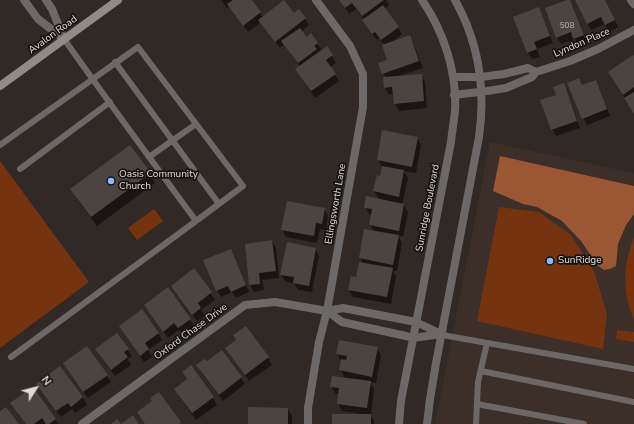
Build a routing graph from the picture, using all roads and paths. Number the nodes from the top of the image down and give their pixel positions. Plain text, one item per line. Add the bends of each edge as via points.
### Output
1 (24, 0) edge
2 (46, 0) edge
3 (118, 0) edge
4 (316, 0) edge
5 (422, 0) edge
6 (455, 0) edge
7 (631, 0) edge
8 (634, 4) edge
9 (634, 30) edge
10 (64, 39) junction
11 (115, 62) junction
12 (536, 72) junction
13 (480, 77) junction
14 (92, 78) junction
15 (453, 78) junction
16 (0, 86) edge
17 (482, 92) junction
18 (454, 95) junction
19 (110, 102) junction
20 (196, 124) junction
21 (172, 140) junction
22 (0, 145) edge
23 (150, 157) junction
24 (20, 169) dead end
25 (219, 204) junction
26 (196, 221) junction
27 (327, 312) junction
28 (375, 314) junction
29 (416, 322) junction
30 (372, 329) junction
31 (441, 334) junction
32 (413, 338) junction
33 (487, 343) junction
34 (11, 357) dead end
35 (634, 369) edge
36 (481, 371) junction
37 (634, 402) edge
38 (477, 404) junction
39 (82, 424) edge
40 (308, 424) edge
41 (399, 424) edge
42 (427, 424) edge
43 (476, 424) edge
44 (584, 424) edge

1 - 10 street via 38,19
2 - 10 street
3 - 10 main road, Avalon Road
4 - 27 street, Ellingsworth Lane via 350,46 363,74 363,107
5 - 15 street, Sunridge Boulevard via 444,41
6 - 13 street via 469,29
7 - 8 street
9 - 12 street, Lyndon Place via 598,50
10 - 14 lane
10 - 16 main road, Avalon Road
11 - 14 lane
11 - 20 lane via 138,47
11 - 21 lane
12 - 13 street via 528,68
12 - 17 street via 532,77 512,86
13 - 15 street
13 - 17 street
14 - 19 lane
14 - 22 lane
15 - 18 street, Sunridge Boulevard
17 - 18 street
17 - 31 street via 479,137
18 - 29 street, Sunridge Boulevard via 455,111 451,142
19 - 23 lane
19 - 24 lane
20 - 21 lane
20 - 25 lane via 243,186
21 - 23 lane
21 - 25 lane
23 - 26 lane
25 - 26 lane
26 - 34 lane
27 - 28 street, Oxford Chase Drive via 343,308
27 - 30 street, Oxford Chase Drive via 342,322
27 - 39 street, Oxford Chase Drive via 275,302 245,306
27 - 40 street, Ellingsworth Lane via 319,342 308,408
28 - 29 street, Oxford Chase Drive
28 - 30 street
29 - 31 street, Oxford Chase Drive
29 - 32 street, Sunridge Boulevard
30 - 32 street, Oxford Chase Drive
31 - 32 street, Oxford Chase Drive
31 - 33 lane
31 - 42 street
32 - 41 street, Sunridge Boulevard
33 - 35 lane
33 - 36 lane
36 - 37 lane
36 - 38 lane
38 - 43 lane
38 - 44 lane

